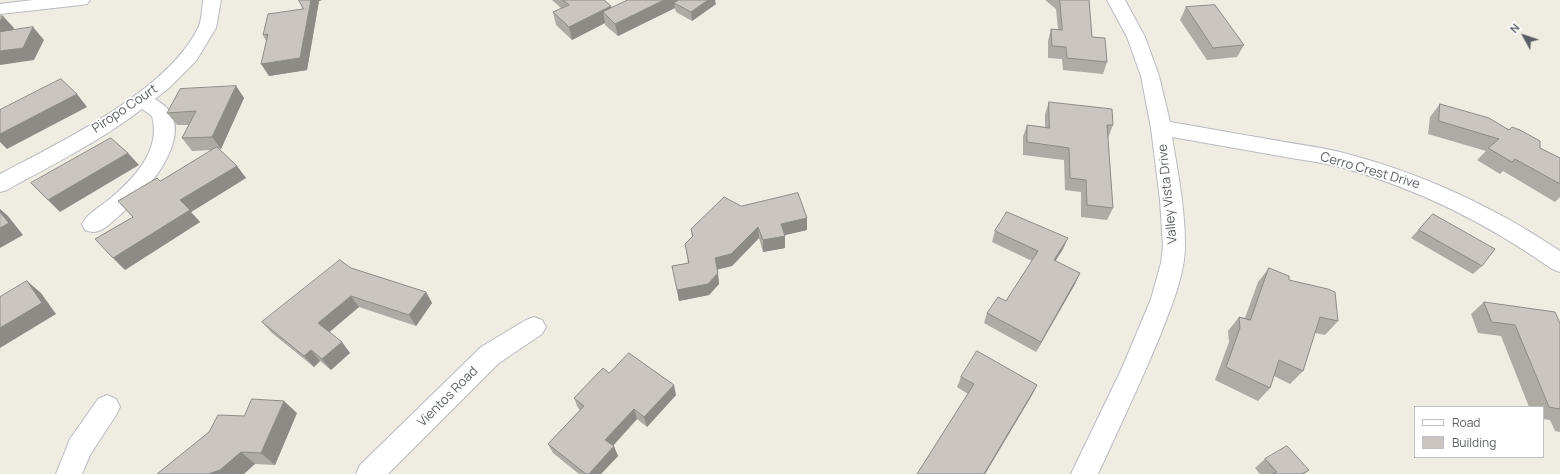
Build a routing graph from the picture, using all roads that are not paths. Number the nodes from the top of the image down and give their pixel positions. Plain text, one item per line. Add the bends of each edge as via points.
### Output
1 (82, 0) edge
2 (212, 0) edge
3 (1116, 0) edge
4 (30, 3) edge
5 (0, 9) edge
6 (142, 100) junction
7 (1161, 128) junction
8 (0, 184) edge
9 (93, 224) dead end
10 (1560, 263) edge
11 (534, 327) dead end
12 (107, 407) dead end
13 (69, 474) edge
14 (369, 474) edge
15 (1084, 474) edge

1 - 4 street
2 - 6 street, Piropo Court via 207,28 192,53 168,79
3 - 7 street, Valley Vista Drive via 1144,55
4 - 5 street
6 - 8 street, Piropo Court
6 - 9 street via 162,115 163,147 157,160 129,194
7 - 10 street, Cerro Crest Drive via 1351,162 1414,183 1510,229
7 - 15 street, Valley Vista Drive via 1174,246 1172,262 1163,299 1133,371
11 - 14 street, Vientos Road via 490,355
12 - 13 street via 79,448

